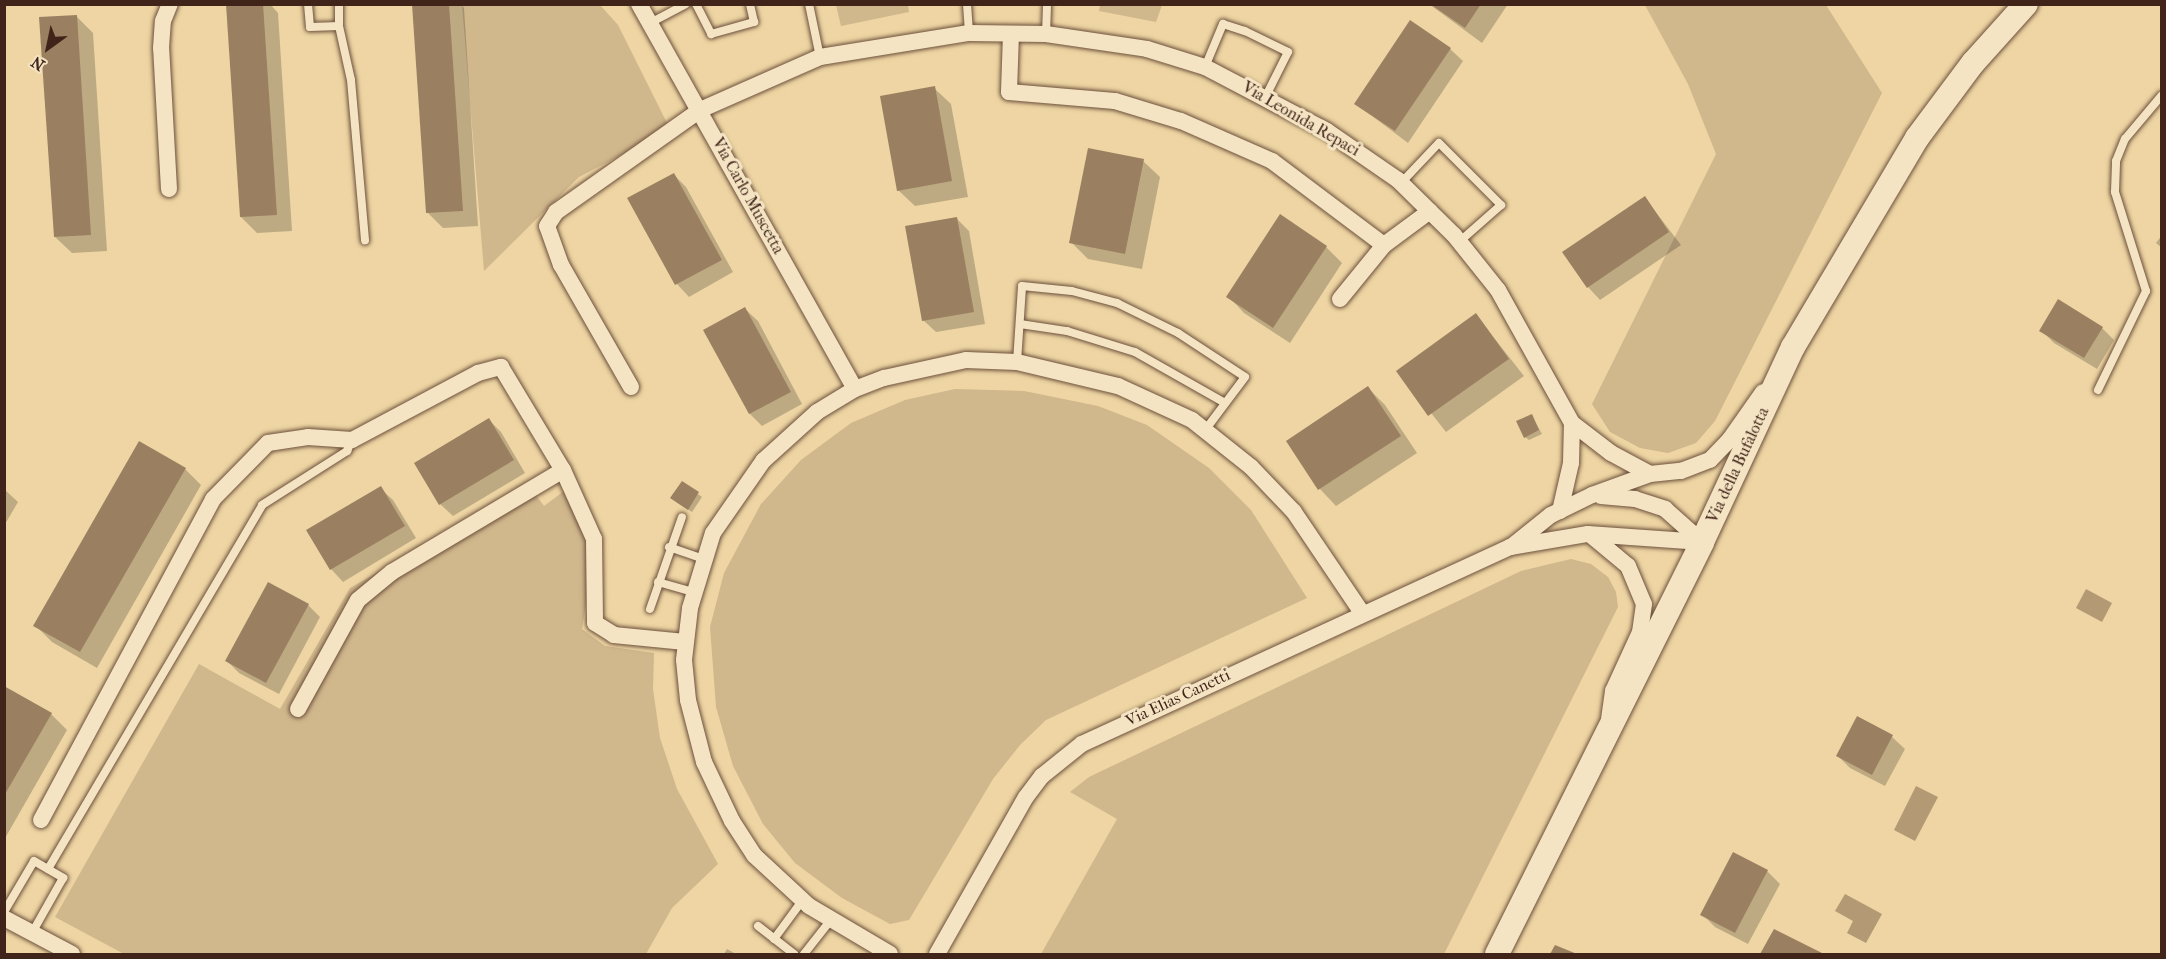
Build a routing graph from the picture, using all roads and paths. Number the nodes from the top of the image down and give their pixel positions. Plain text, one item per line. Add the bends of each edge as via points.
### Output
1 (170, 4) edge
2 (308, 4) edge
3 (339, 4) edge
4 (639, 4) edge
5 (686, 4) edge
6 (696, 4) edge
7 (750, 4) edge
8 (809, 4) edge
9 (967, 4) edge
10 (1047, 4) edge
11 (2026, 4) edge
12 (652, 22) junction
13 (339, 26) junction
14 (969, 33) junction
15 (1011, 34) junction
16 (1046, 34) junction
17 (820, 57) junction
18 (1205, 67) junction
19 (2162, 95) edge
20 (1266, 96) junction
21 (700, 110) junction
22 (1401, 183) junction
23 (170, 189) dead end
24 (1430, 211) junction
25 (365, 240) dead end
26 (1459, 242) junction
27 (1384, 245) junction
28 (1340, 299) dead end
29 (1020, 324) junction
30 (1793, 347) junction
31 (1017, 362) junction
32 (631, 387) dead end
33 (855, 389) junction
34 (2098, 390) dead end
35 (1225, 403) junction
36 (1572, 423) junction
37 (1206, 429) junction
38 (352, 440) junction
39 (563, 470) junction
40 (1650, 474) junction
41 (1592, 495) junction
42 (1560, 511) junction
43 (682, 517) dead end
44 (1588, 534) junction
45 (1702, 542) junction
46 (669, 547) junction
47 (1510, 547) junction
48 (703, 559) junction
49 (658, 582) junction
50 (693, 592) junction
51 (650, 609) dead end
52 (1362, 613) junction
53 (685, 642) junction
54 (298, 708) dead end
55 (1609, 732) junction
56 (40, 820) dead end
57 (48, 869) junction
58 (802, 901) junction
59 (4, 912) edge
60 (4, 918) edge
61 (830, 921) junction
62 (758, 926) dead end
63 (32, 933) junction
64 (774, 939) junction
65 (72, 954) edge
66 (794, 954) edge
67 (804, 954) edge
68 (890, 954) edge
69 (937, 954) edge
70 (1497, 954) edge

1 - 23 street via 163,21 161,48
2 - 13 lane via 310,27
3 - 13 lane
4 - 12 street, Via Carlo Muscetta
5 - 12 lane
6 - 7 lane via 711,34 754,22
8 - 17 lane
9 - 14 lane
10 - 16 lane
11 - 30 street, Via della Bufalotta via 1972,63 1917,138
12 - 21 street, Via Carlo Muscetta
13 - 25 lane via 351,80
14 - 15 street, Via Leonida Repaci
14 - 17 street, Via Leonida Repaci
15 - 16 street, Via Leonida Repaci
15 - 27 street via 1009,92 1115,101 1181,121 1272,161
16 - 18 street, Via Leonida Repaci via 1147,49
17 - 21 street, Via Leonida Repaci
18 - 20 street, Via Leonida Repaci
18 - 20 lane via 1223,24 1288,52
19 - 34 lane via 2125,139 2116,161 2115,192 2146,291
20 - 22 street, Via Leonida Repaci via 1328,131
21 - 32 street, Via Leonida Repaci via 555,212 547,226 561,265
21 - 33 street, Via Carlo Muscetta
22 - 24 street, Via Leonida Repaci
22 - 26 lane via 1439,142 1501,205
24 - 26 street, Via Leonida Repaci
24 - 27 street
26 - 36 street, Via Leonida Repaci via 1498,290
27 - 28 street
29 - 31 lane
29 - 35 lane via 1067,331 1135,352
29 - 35 lane via 1022,286 1072,291 1117,303 1186,337 1245,376
30 - 40 street via 1715,456 1693,468
30 - 45 street, Via della Bufalotta
31 - 33 street via 987,359 942,363
31 - 37 street via 1118,386 1164,405
33 - 48 street via 806,419 763,461 731,504
35 - 37 lane
36 - 40 street, Via Leonida Repaci via 1611,453
36 - 42 street via 1571,463
37 - 52 street via 1285,501
38 - 39 street via 478,373 501,367
38 - 56 street via 308,437 268,442 213,498
38 - 57 lane via 346,451 262,505
39 - 53 street via 594,539 595,623 614,634
39 - 54 street via 392,572 358,600
40 - 41 street
41 - 42 street
41 - 45 street via 1635,499 1665,509
42 - 47 street
43 - 46 lane
44 - 45 street
44 - 47 street
44 - 55 street via 1628,566 1644,604 1640,632 1613,690
45 - 55 street, Via della Bufalotta
46 - 48 lane
46 - 49 lane
47 - 52 street, Via Elias Canetti
48 - 50 street
49 - 50 lane
49 - 51 lane
50 - 53 street
52 - 69 street, Via Elias Canetti via 1066,754 1026,797
53 - 58 street via 691,717 717,793 754,855
55 - 70 street, Via della Bufalotta
57 - 59 lane via 34,861
57 - 63 lane via 63,878
58 - 61 street
58 - 64 lane
60 - 63 street
61 - 67 lane
61 - 68 street
62 - 64 lane
63 - 65 street
64 - 66 lane

